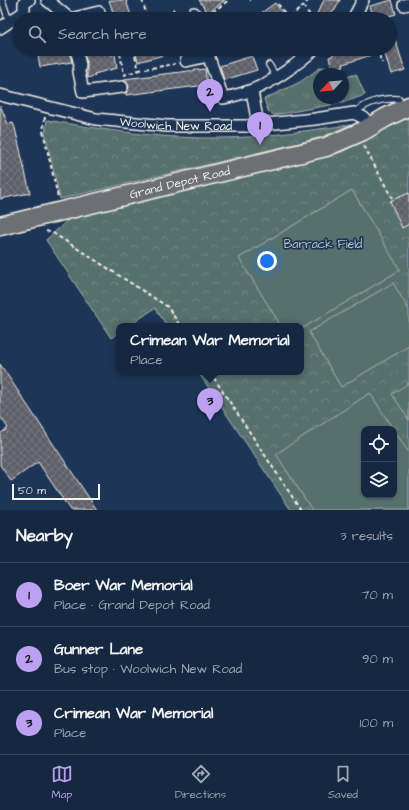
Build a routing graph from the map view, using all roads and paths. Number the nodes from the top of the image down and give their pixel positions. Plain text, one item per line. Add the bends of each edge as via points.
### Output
1 (2, 0) edge
2 (47, 0) edge
3 (142, 0) edge
4 (228, 0) edge
5 (309, 0) edge
6 (363, 0) edge
7 (25, 1) edge
8 (278, 4) dead end
9 (174, 6) dead end
10 (303, 6) junction
11 (24, 12) edge
12 (62, 12) edge
13 (146, 12) edge
14 (173, 12) edge
15 (207, 12) edge
16 (284, 12) edge
17 (297, 12) edge
18 (308, 12) edge
19 (357, 12) edge
20 (10, 21) joint
21 (0, 28) edge
22 (78, 56) edge
23 (121, 56) edge
24 (135, 56) edge
25 (198, 56) edge
26 (208, 56) edge
27 (306, 56) edge
28 (380, 56) edge
29 (186, 61) joint
30 (382, 63) dead end
31 (269, 65) dead end
32 (139, 70) junction
33 (277, 78) junction
34 (122, 87) dead end
35 (252, 91) junction
36 (0, 95) edge
37 (406, 100) edge
38 (44, 124) dead end
39 (258, 125) junction
40 (362, 127) junction
41 (392, 198) dead end
42 (58, 201) dead end
43 (0, 226) edge
44 (53, 233) dead end
45 (178, 323) edge
46 (212, 375) edge
47 (301, 510) edge

1 - 20 lane
2 - 12 street
3 - 13 path
4 - 15 path
5 - 10 path
6 - 19 street
7 - 11 street
8 - 16 path
9 - 14 path
10 - 17 path
10 - 18 path
20 - 21 street
22 - 34 street via 83,92
23 - 32 path via 124,75
24 - 32 path
25 - 29 street
26 - 35 street via 223,98
27 - 33 street
28 - 30 path
29 - 32 path
31 - 33 lane
33 - 35 street
35 - 39 street
36 - 39 street, Woolwich New Road via 96,119 167,126
37 - 40 highway, Woolwich New Road
38 - 42 path via 43,131
39 - 40 street, Woolwich New Road via 315,119
40 - 41 path
40 - 43 highway, Grand Depot Road via 347,139 326,147
44 - 45 path via 168,307
46 - 47 path

